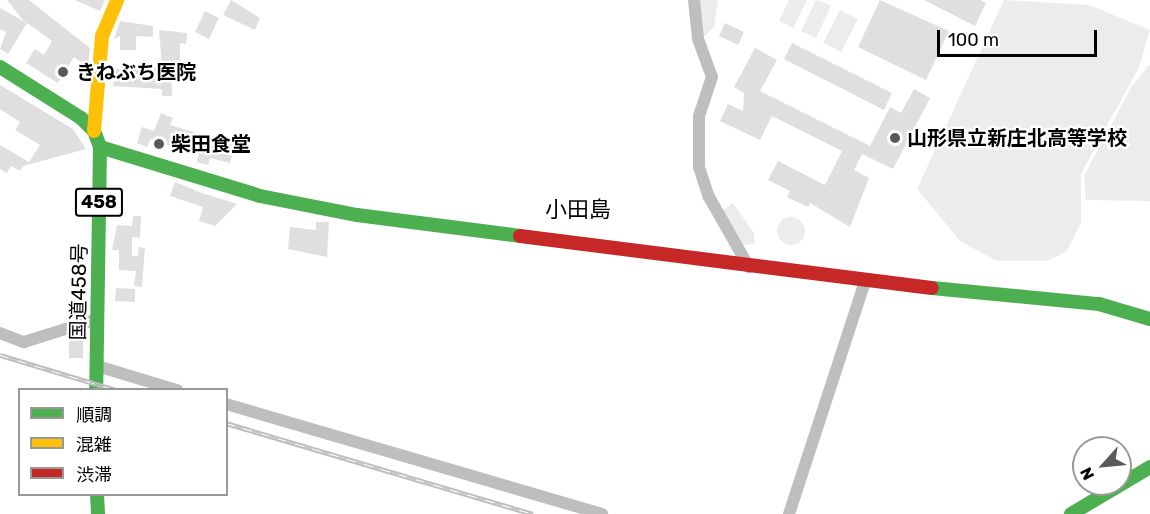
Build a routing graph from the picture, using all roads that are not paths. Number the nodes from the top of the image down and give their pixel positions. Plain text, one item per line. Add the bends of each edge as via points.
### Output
1 (117, 0) edge
2 (694, 0) edge
3 (0, 67) edge
4 (94, 131) junction
5 (100, 147) junction
6 (749, 267) junction
7 (866, 282) junction
8 (98, 319) junction
9 (1150, 319) edge
10 (0, 333) edge
11 (97, 366) junction
12 (96, 388) edge
13 (170, 388) edge
14 (228, 405) edge
15 (1150, 467) edge
16 (98, 496) edge
17 (98, 514) edge
18 (602, 514) edge
19 (789, 514) edge
20 (1071, 514) edge

1 - 4 main road via 102,36
2 - 6 street via 698,39 712,77 699,116 699,167 710,197
3 - 4 main road
4 - 5 main road, 国道458号 / 458
5 - 6 main road via 260,196 357,215
5 - 8 main road, 国道458号 / 458
6 - 7 main road
7 - 9 main road via 1099,304
7 - 19 street
8 - 10 street via 24,342
8 - 11 main road, 国道458号 / 458
11 - 12 main road, 国道458号 / 458
11 - 13 street
14 - 18 street
15 - 20 main road
16 - 17 main road

